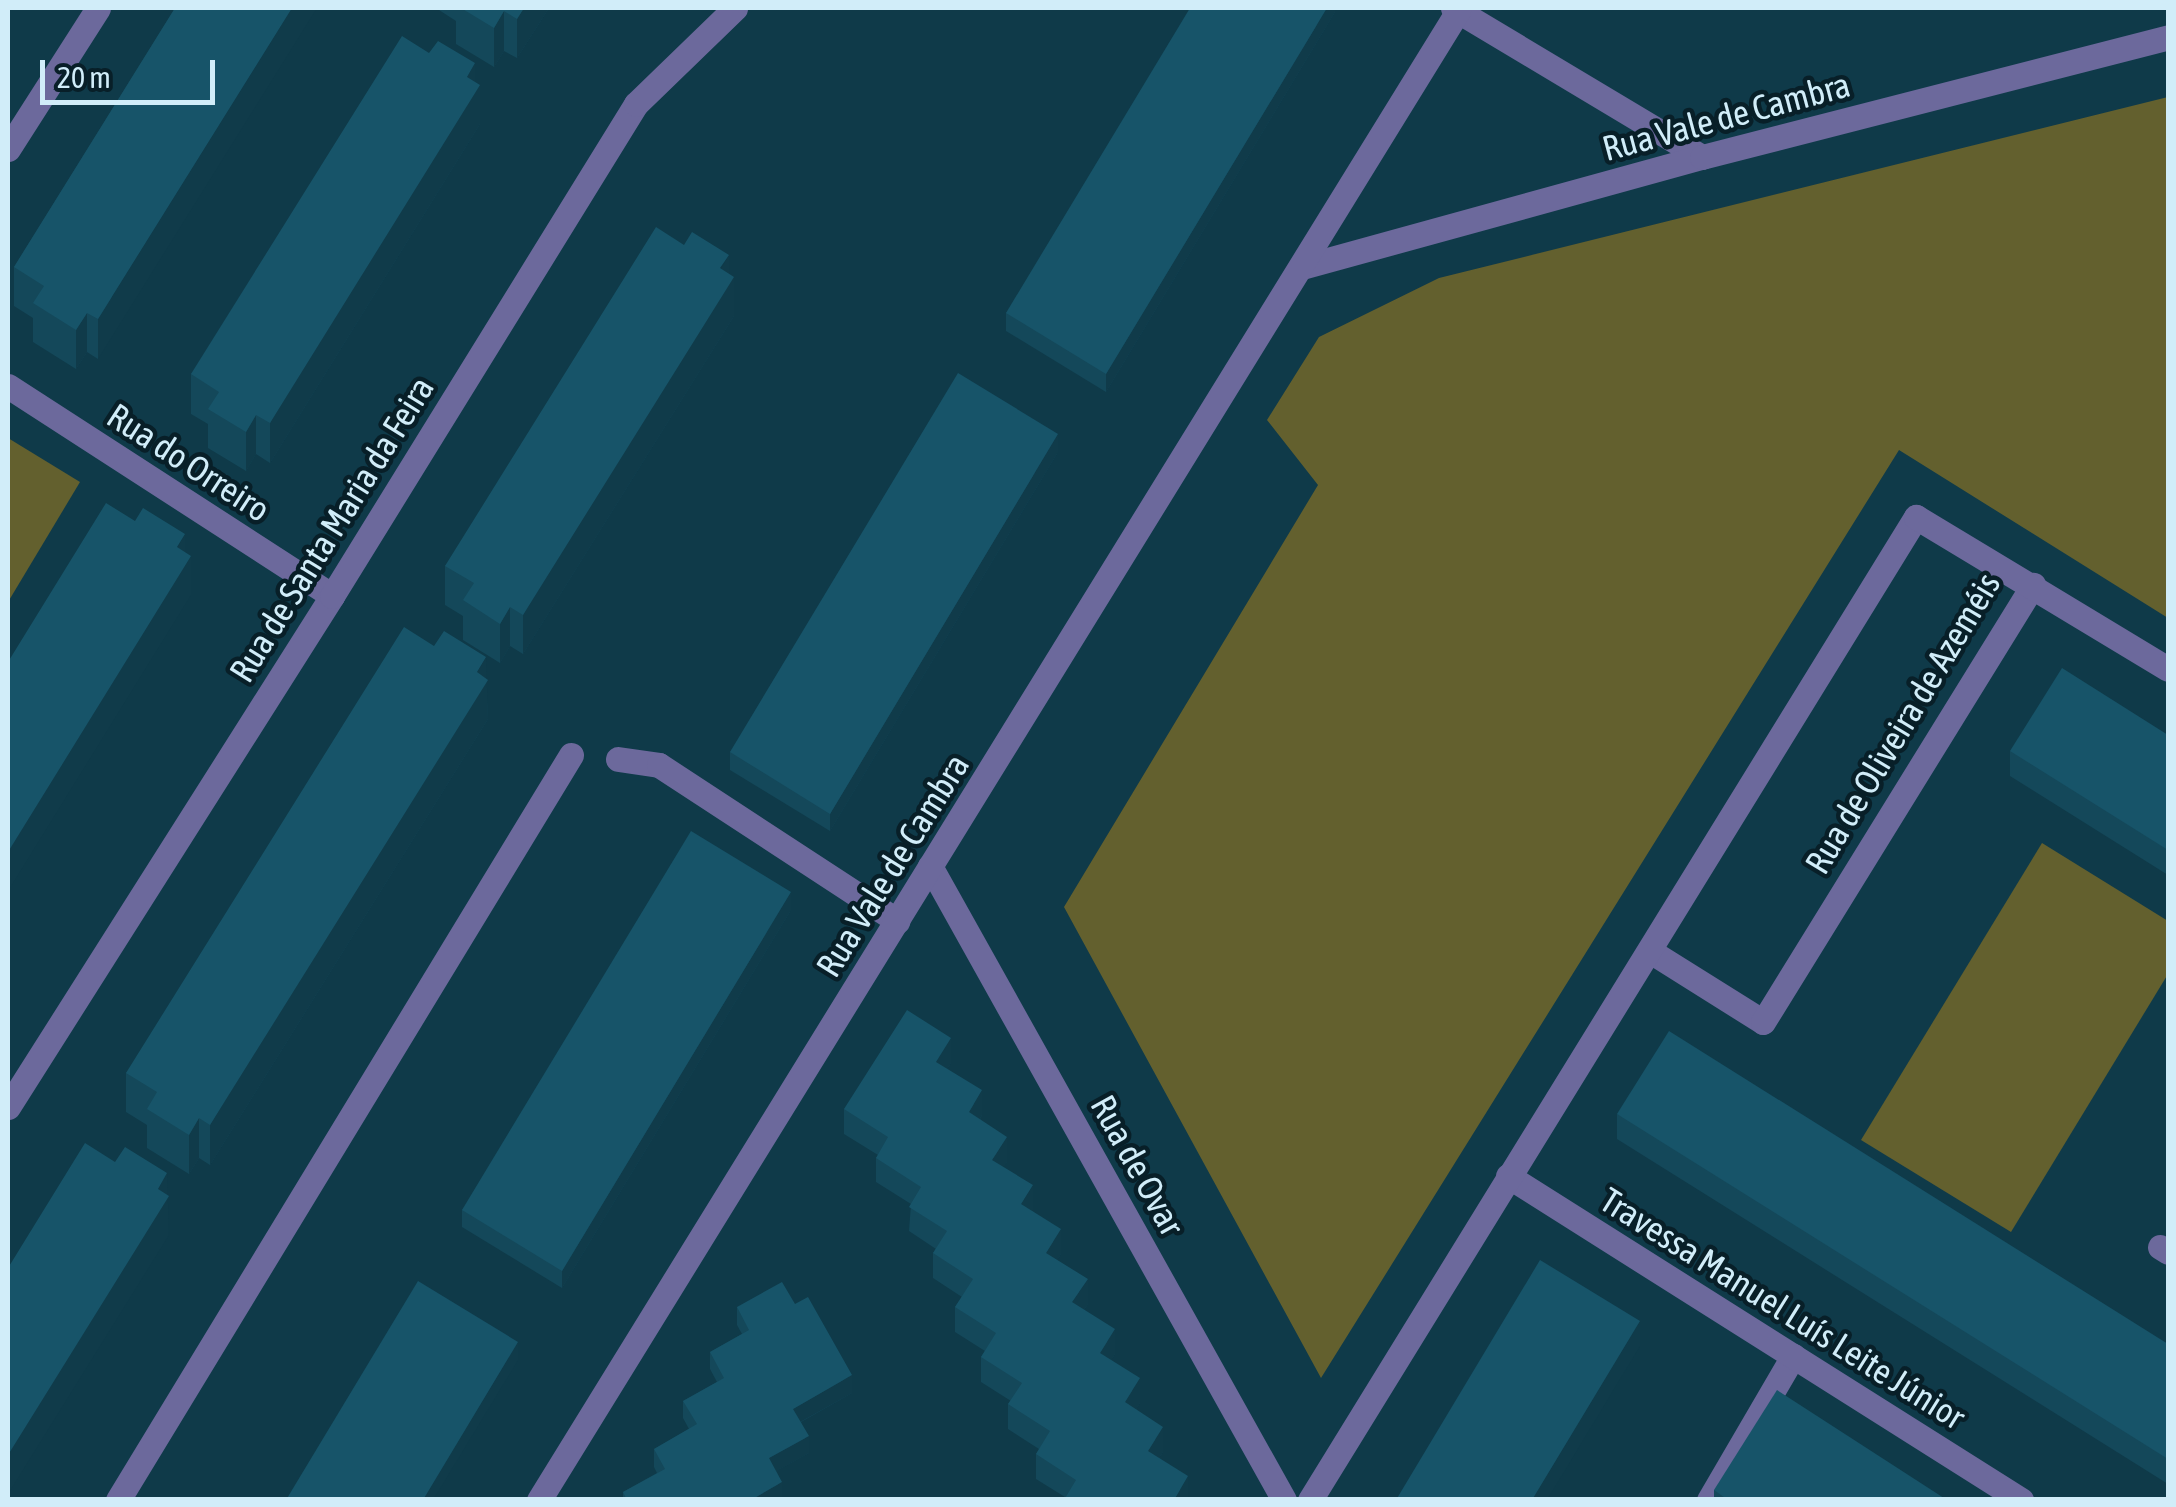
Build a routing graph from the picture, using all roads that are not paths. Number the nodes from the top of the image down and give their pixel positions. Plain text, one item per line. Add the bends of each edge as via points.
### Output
1 (98, 8) edge
2 (735, 8) edge
3 (1456, 10) edge
4 (2168, 37) edge
5 (8, 149) edge
6 (1702, 157) junction
7 (1302, 267) junction
8 (8, 386) edge
9 (2033, 584) junction
10 (332, 596) junction
11 (2168, 668) edge
12 (571, 755) dead end
13 (618, 759) dead end
14 (930, 866) junction
15 (897, 921) junction
16 (1650, 951) junction
17 (14, 1080) edge
18 (8, 1106) edge
19 (1508, 1176) junction
20 (1793, 1356) junction
21 (118, 1500) edge
22 (539, 1500) edge
23 (1284, 1500) edge
24 (1310, 1500) edge
25 (1710, 1500) edge
26 (2021, 1500) edge

1 - 5 street
2 - 10 street, Rua de Santa Maria da Feira via 636,104
3 - 6 street
3 - 7 street, Rua Vale de Cambra
4 - 6 street, Rua Vale de Cambra
6 - 7 street, Rua Vale de Cambra
7 - 14 street, Rua Vale de Cambra
8 - 10 street, Rua do Orreiro
9 - 11 street
9 - 16 street, Rua de Oliveira de Azeméis via 1916,517
9 - 16 street, Rua de Oliveira de Azeméis via 1763,1022
10 - 17 street, Rua de Santa Maria da Feira
12 - 21 street
13 - 15 street via 659,765
14 - 15 street, Rua Vale de Cambra
14 - 23 street, Rua de Ovar
15 - 22 street, Rua Vale de Cambra
16 - 19 street, Rua de Oliveira de Azeméis
17 - 18 street, Rua de Santa Maria da Feira
19 - 20 street, Travessa Manuel Luís Leite Júnior
19 - 24 street, Rua de Oliveira de Azeméis
20 - 25 street
20 - 26 street, Travessa Manuel Luís Leite Júnior

